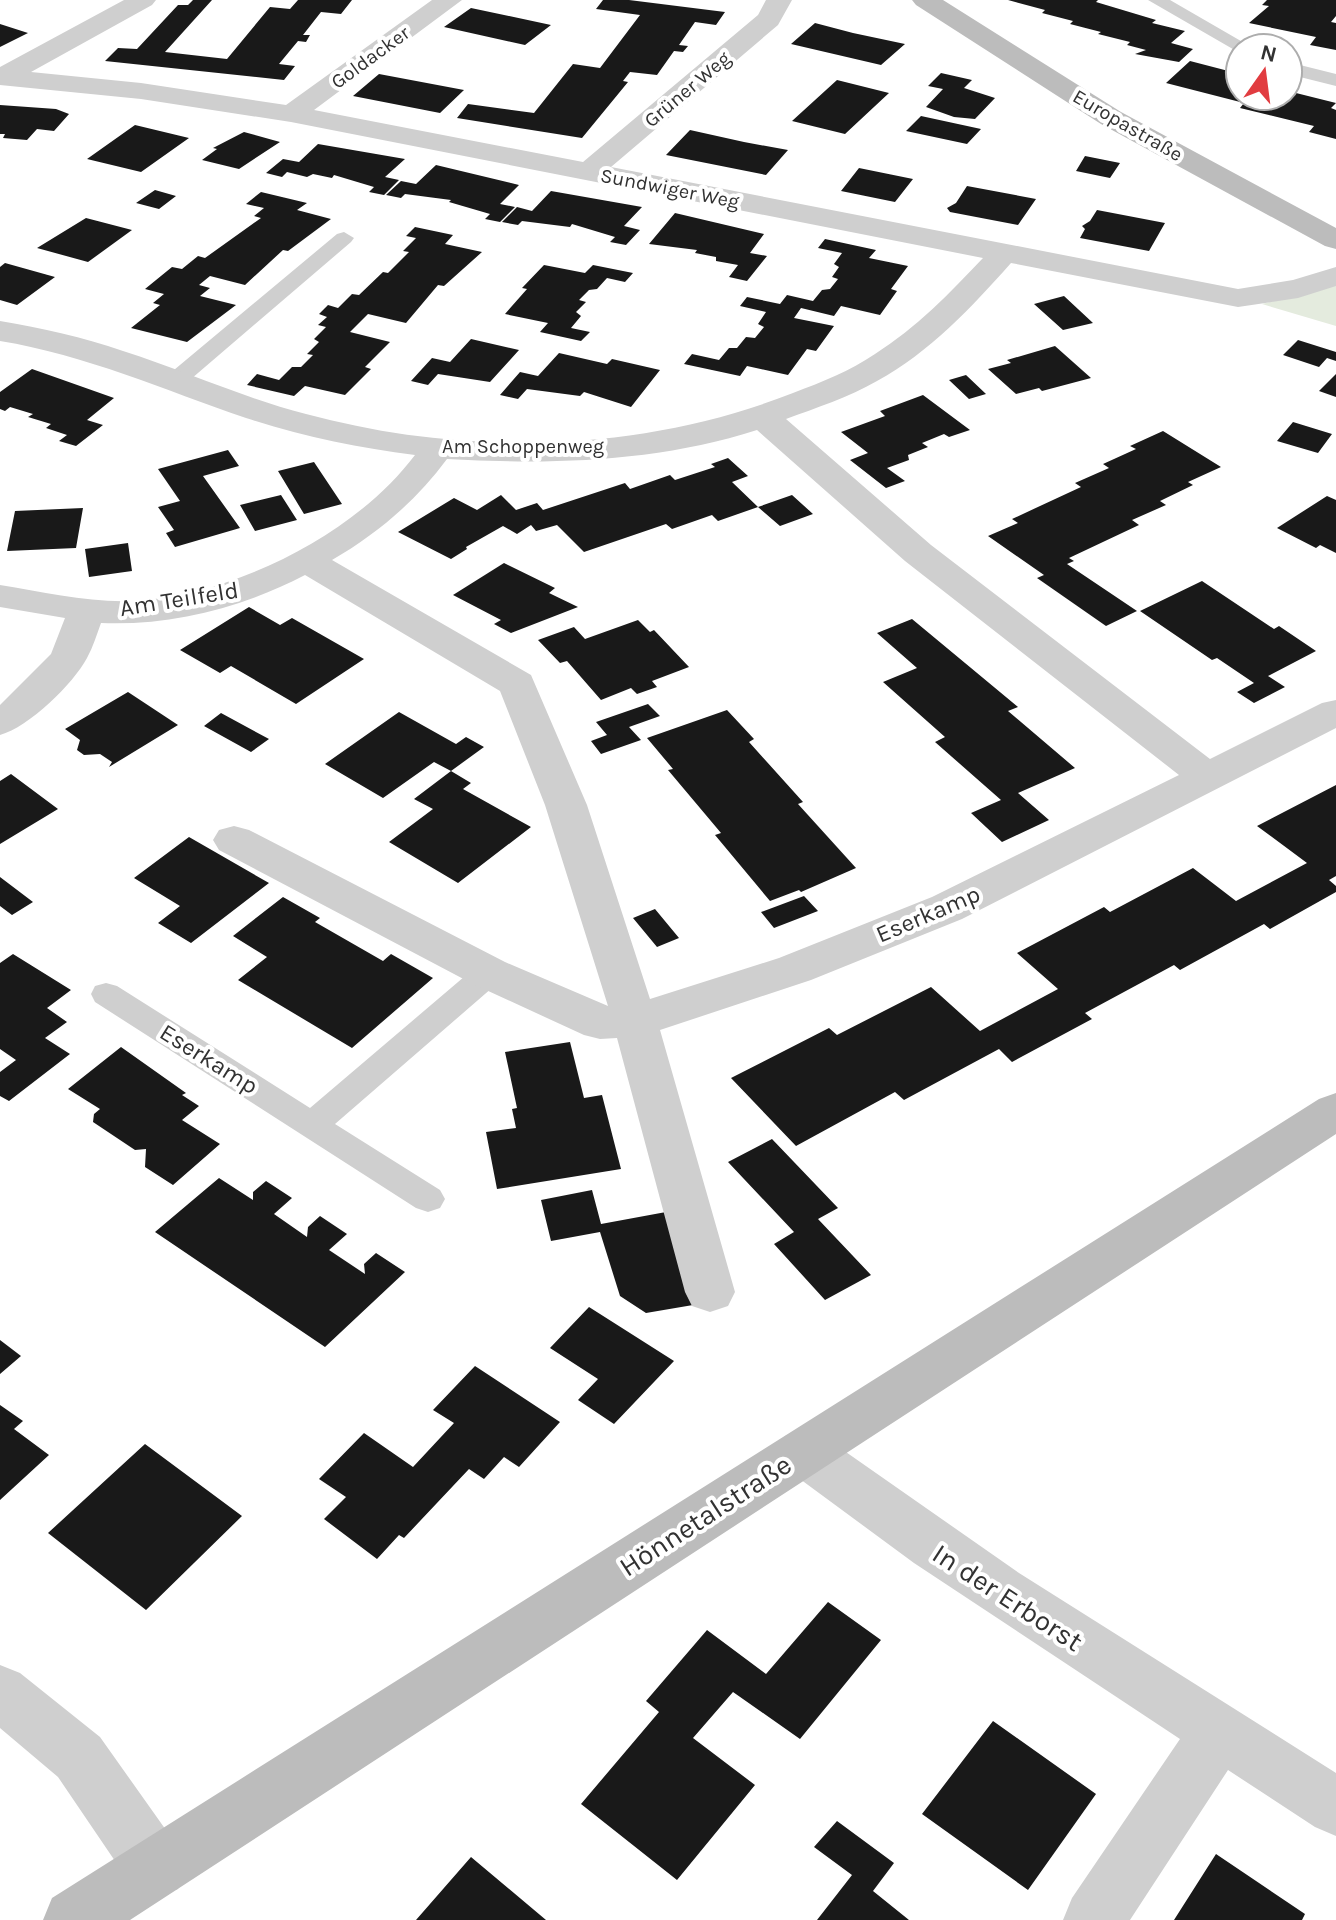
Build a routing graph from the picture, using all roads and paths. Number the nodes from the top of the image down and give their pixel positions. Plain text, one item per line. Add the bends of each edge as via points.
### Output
1 (143, 0) edge
2 (449, 0) edge
3 (779, 0) edge
4 (925, 0) edge
5 (1157, 0) edge
6 (1224, 37) edge
7 (1304, 72) edge
8 (1, 77) edge
9 (1336, 80) edge
10 (291, 114) junction
11 (587, 173) junction
12 (344, 238) dead end
13 (1336, 240) edge
14 (1004, 253) junction
15 (1336, 276) edge
16 (0, 331) edge
17 (176, 380) junction
18 (763, 417) junction
19 (438, 447) junction
20 (305, 560) junction
21 (0, 596) edge
22 (87, 611) junction
23 (1336, 712) edge
24 (0, 722) edge
25 (1209, 778) junction
26 (234, 840) dead end
27 (489, 973) junction
28 (106, 994) dead end
29 (635, 1021) junction
30 (1336, 1111) edge
31 (312, 1125) junction
32 (428, 1199) dead end
33 (710, 1292) dead end
34 (804, 1452) junction
35 (0, 1692) edge
36 (1220, 1731) junction
37 (1336, 1807) edge
38 (156, 1868) junction
39 (74, 1920) edge
40 (1094, 1920) edge

1 - 8 street
2 - 10 street, Goldacker
3 - 11 street, Grüner Weg via 769,19
4 - 13 main road, Europastraße via 1111,118
5 - 6 lane
7 - 9 lane
8 - 10 street, Sundwiger Weg
10 - 11 street, Sundwiger Weg
11 - 14 street, Sundwiger Weg
12 - 17 lane
14 - 15 street, Sundwiger Weg via 1238,298 1298,289
14 - 18 street, Am Schoppenweg via 941,322 868,374
16 - 17 street, Am Schoppenweg via 65,344
17 - 19 street, Am Schoppenweg via 293,421 393,443
18 - 19 street, Am Schoppenweg via 628,446 541,451
18 - 25 street via 918,553
19 - 20 street, Am Teilfeld via 425,467 371,517
20 - 22 street, Am Teilfeld via 245,590 136,612
20 - 29 street via 517,684 566,805
21 - 22 street, Am Teilfeld
22 - 24 street via 68,658 20,710
23 - 25 street, Eserkamp
25 - 29 street, Eserkamp via 947,908 795,969
26 - 27 street, Eserkamp
27 - 29 street, Eserkamp via 600,1023
27 - 31 lane
28 - 31 lane, Eserkamp
29 - 33 street
30 - 34 main road, Hönnetalstraße
31 - 32 lane, Eserkamp
34 - 36 street, In der Erborst via 895,1522
34 - 38 main road, Hönnetalstraße
35 - 38 street via 79,1757
36 - 37 street, In der Erborst
36 - 40 street
38 - 39 main road, Hönnetalstraße

